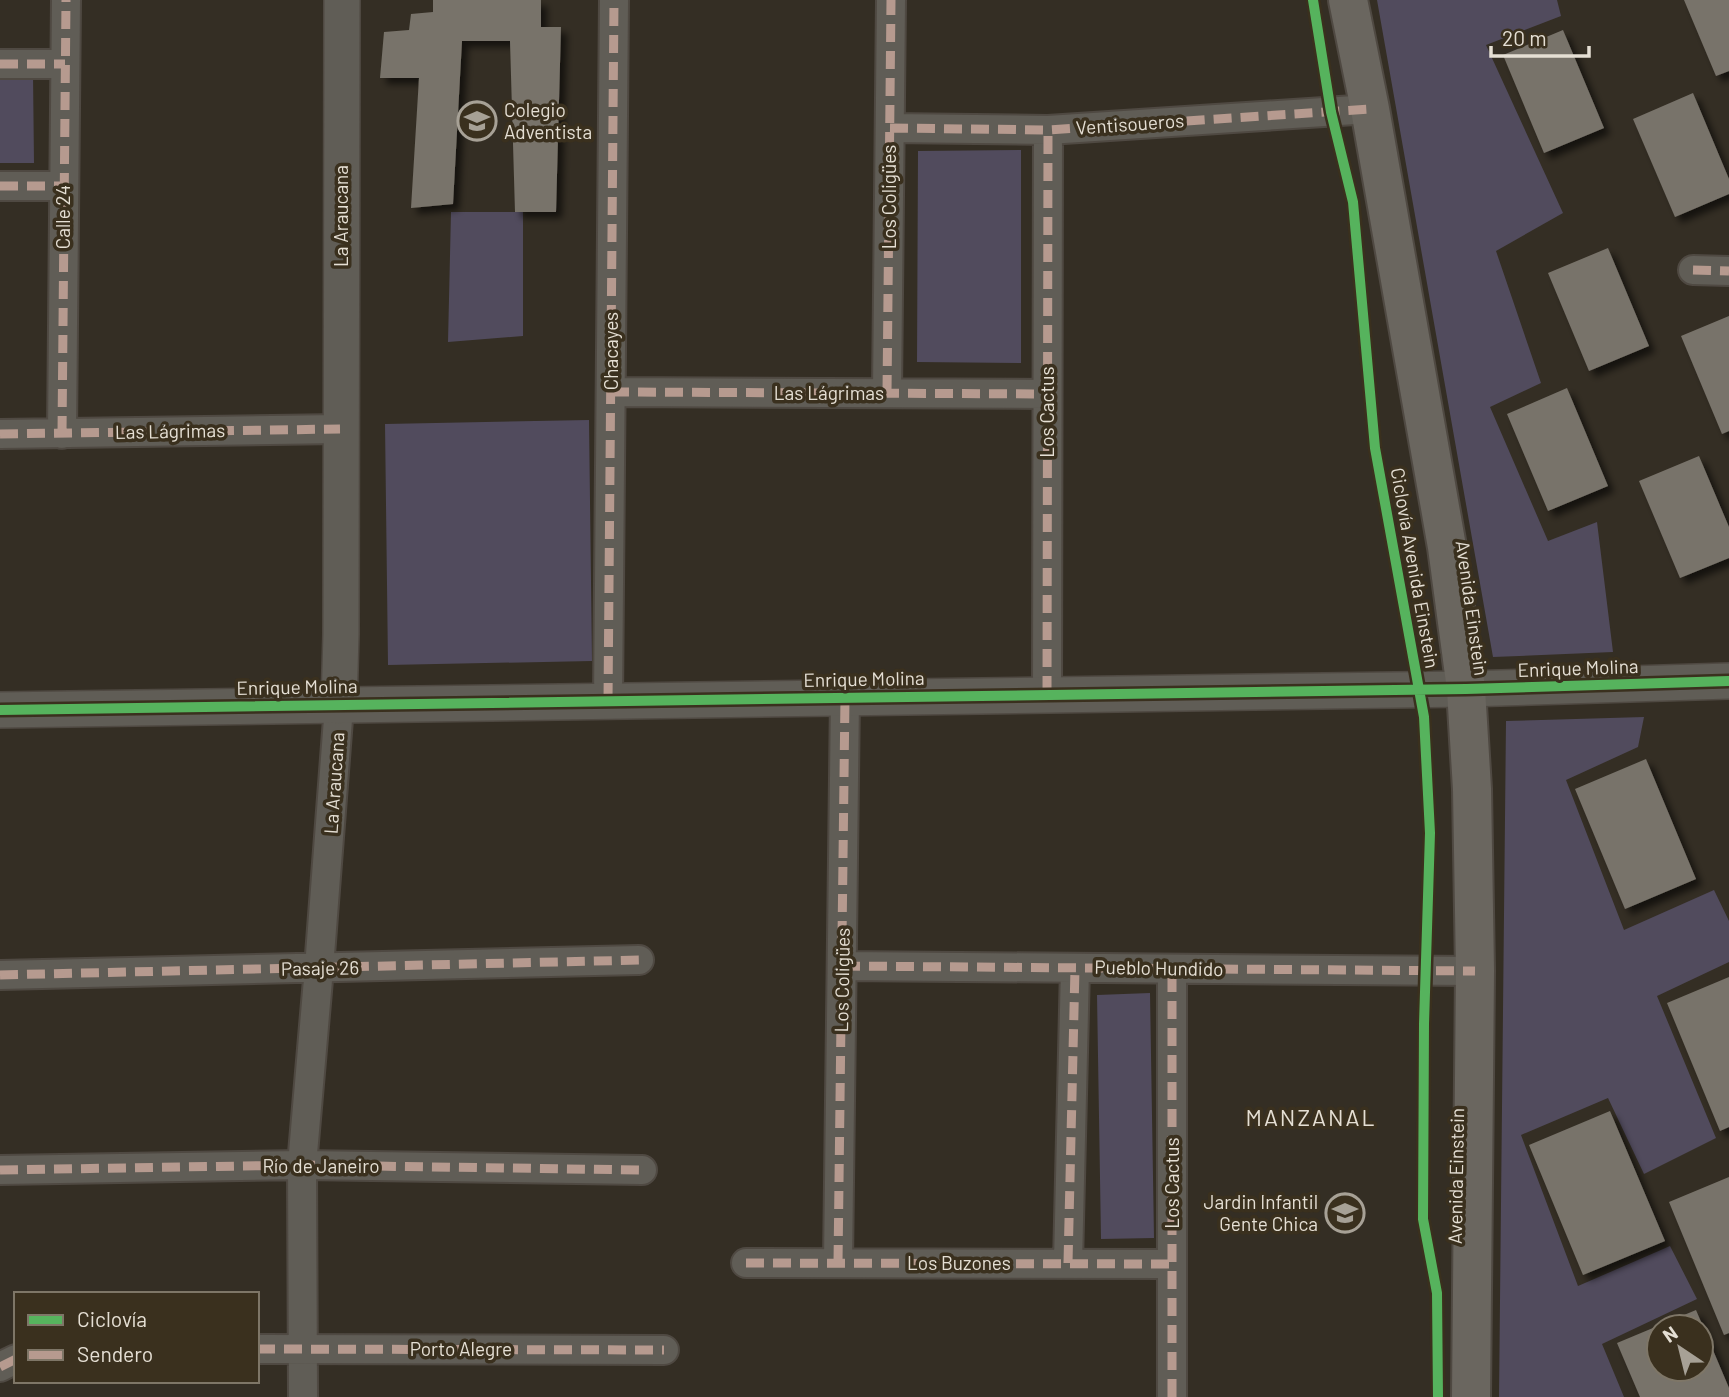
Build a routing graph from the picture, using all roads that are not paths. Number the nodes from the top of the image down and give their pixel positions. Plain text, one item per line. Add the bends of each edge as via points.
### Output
1 (66, 0) edge
2 (342, 0) edge
3 (614, 0) edge
4 (891, 0) edge
5 (1348, 0) edge
6 (0, 64) edge
7 (65, 64) junction
8 (1370, 109) junction
9 (890, 128) junction
10 (1048, 130) junction
11 (0, 186) edge
12 (63, 186) junction
13 (1693, 270) dead end
14 (1729, 271) edge
15 (611, 392) junction
16 (887, 393) junction
17 (1047, 394) junction
18 (340, 429) junction
19 (0, 434) edge
20 (62, 434) junction
21 (1729, 681) edge
22 (1466, 688) junction
23 (1047, 694) junction
24 (845, 697) junction
25 (608, 701) junction
26 (339, 706) junction
27 (0, 710) edge
28 (639, 961) dead end
29 (842, 966) junction
30 (319, 968) junction
31 (1074, 968) junction
32 (1172, 969) junction
33 (1475, 971) junction
34 (0, 975) edge
35 (302, 1165) junction
36 (0, 1170) edge
37 (642, 1170) dead end
38 (838, 1263) junction
39 (1068, 1263) junction
40 (746, 1264) dead end
41 (1172, 1264) junction
42 (304, 1348) junction
43 (259, 1349) edge
44 (664, 1350) dead end
45 (303, 1397) edge
46 (1172, 1397) edge
47 (1471, 1397) edge

1 - 7 street, Calle 24
2 - 18 street, La Araucana
3 - 15 street, Chacayes
4 - 9 street, Los Coligües
5 - 8 main road, Avenida Einstein
6 - 7 street
7 - 12 street, Calle 24
8 - 10 street, Ventisoueros
8 - 22 main road, Avenida Einstein via 1447,547
9 - 10 street, Ventisoueros
9 - 16 street, Los Coligües
10 - 17 street, Los Cactus
11 - 12 street
12 - 20 street, Calle 24
13 - 14 street
15 - 16 street, Las Lágrimas
15 - 25 street, Chacayes
16 - 17 street, Las Lágrimas
17 - 23 street, Los Cactus
18 - 20 street, Las Lágrimas
18 - 26 street, La Araucana
19 - 20 street, Las Lágrimas
21 - 22 street, Enrique Molina
22 - 23 street, Enrique Molina
22 - 33 main road, Avenida Einstein
23 - 24 street, Enrique Molina
24 - 25 street, Enrique Molina
24 - 29 street, Los Coligües
25 - 26 street, Enrique Molina
26 - 27 street, Enrique Molina
26 - 30 street, La Araucana
28 - 30 street, Pasaje 26
29 - 31 street, Pueblo Hundido
29 - 38 street, Los Coligües
30 - 34 street, Pasaje 26
30 - 35 street, La Araucana
31 - 32 street, Pueblo Hundido
31 - 39 street
32 - 33 street, Pueblo Hundido
32 - 41 street, Los Cactus
33 - 47 main road, Avenida Einstein
35 - 36 street, Río de Janeiro
35 - 37 street, Río de Janeiro
35 - 42 street, La Araucana
38 - 39 street, Los Buzones
38 - 40 street, Los Buzones
39 - 41 street, Los Buzones
41 - 46 street, Los Cactus
42 - 43 street, Porto Alegre
42 - 44 street, Porto Alegre
42 - 45 street, La Araucana

